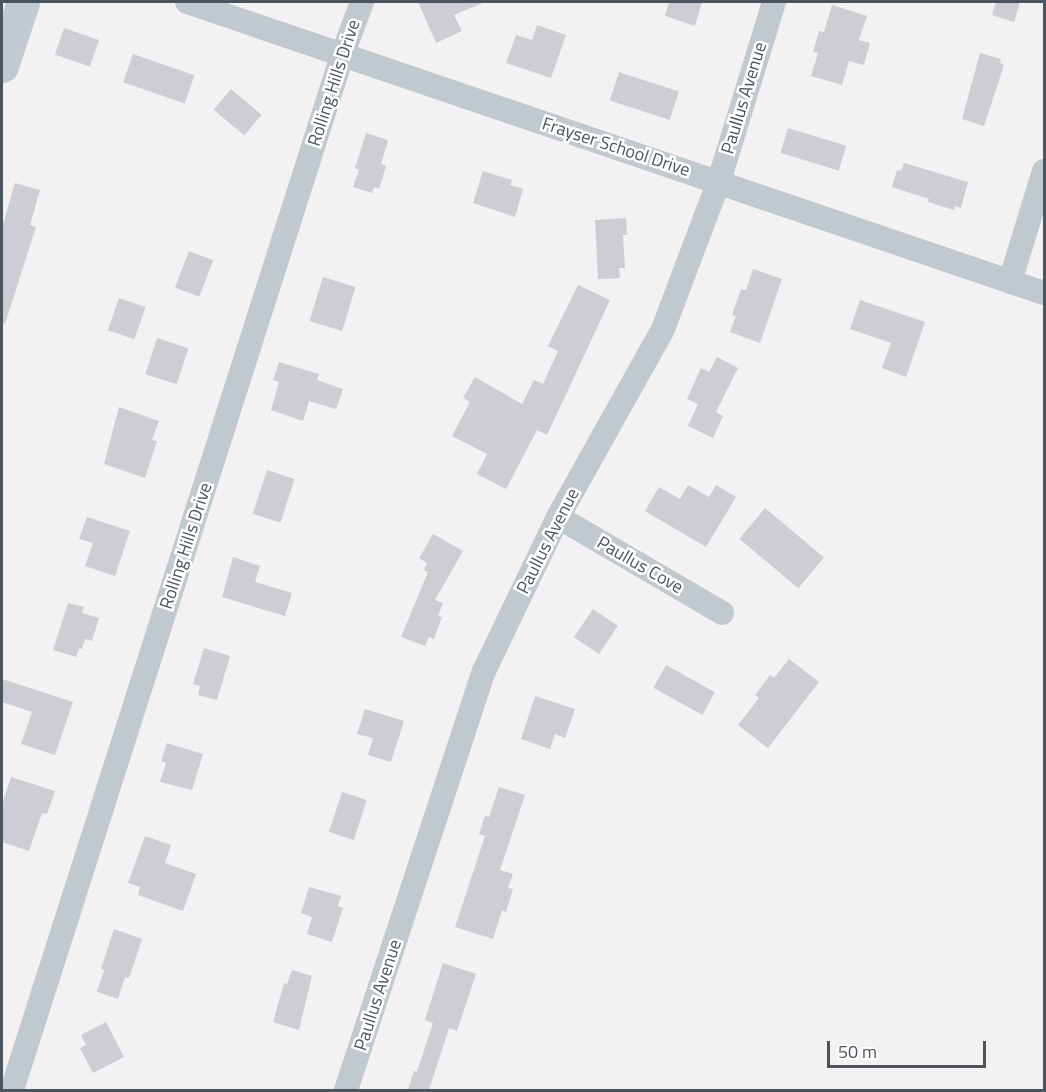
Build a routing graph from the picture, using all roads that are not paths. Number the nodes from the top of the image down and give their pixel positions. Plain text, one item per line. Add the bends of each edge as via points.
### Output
1 (23, 2) edge
2 (187, 2) edge
3 (362, 2) edge
4 (774, 2) edge
5 (342, 56) junction
6 (2, 66) edge
7 (1044, 171) edge
8 (718, 181) junction
9 (1010, 282) junction
10 (1044, 293) edge
11 (558, 517) junction
12 (722, 613) dead end
13 (12, 1090) edge
14 (346, 1090) edge

1 - 6 main road
2 - 5 street, Frayser School Drive
3 - 5 street, Rolling Hills Drive
4 - 8 street, Paullus Avenue
5 - 8 street, Frayser School Drive
5 - 13 street, Rolling Hills Drive
7 - 9 street
8 - 9 street, Frayser School Drive
8 - 11 street, Paullus Avenue via 663,329
9 - 10 street, Frayser School Drive
11 - 12 street, Paullus Cove
11 - 14 street, Paullus Avenue via 484,671

